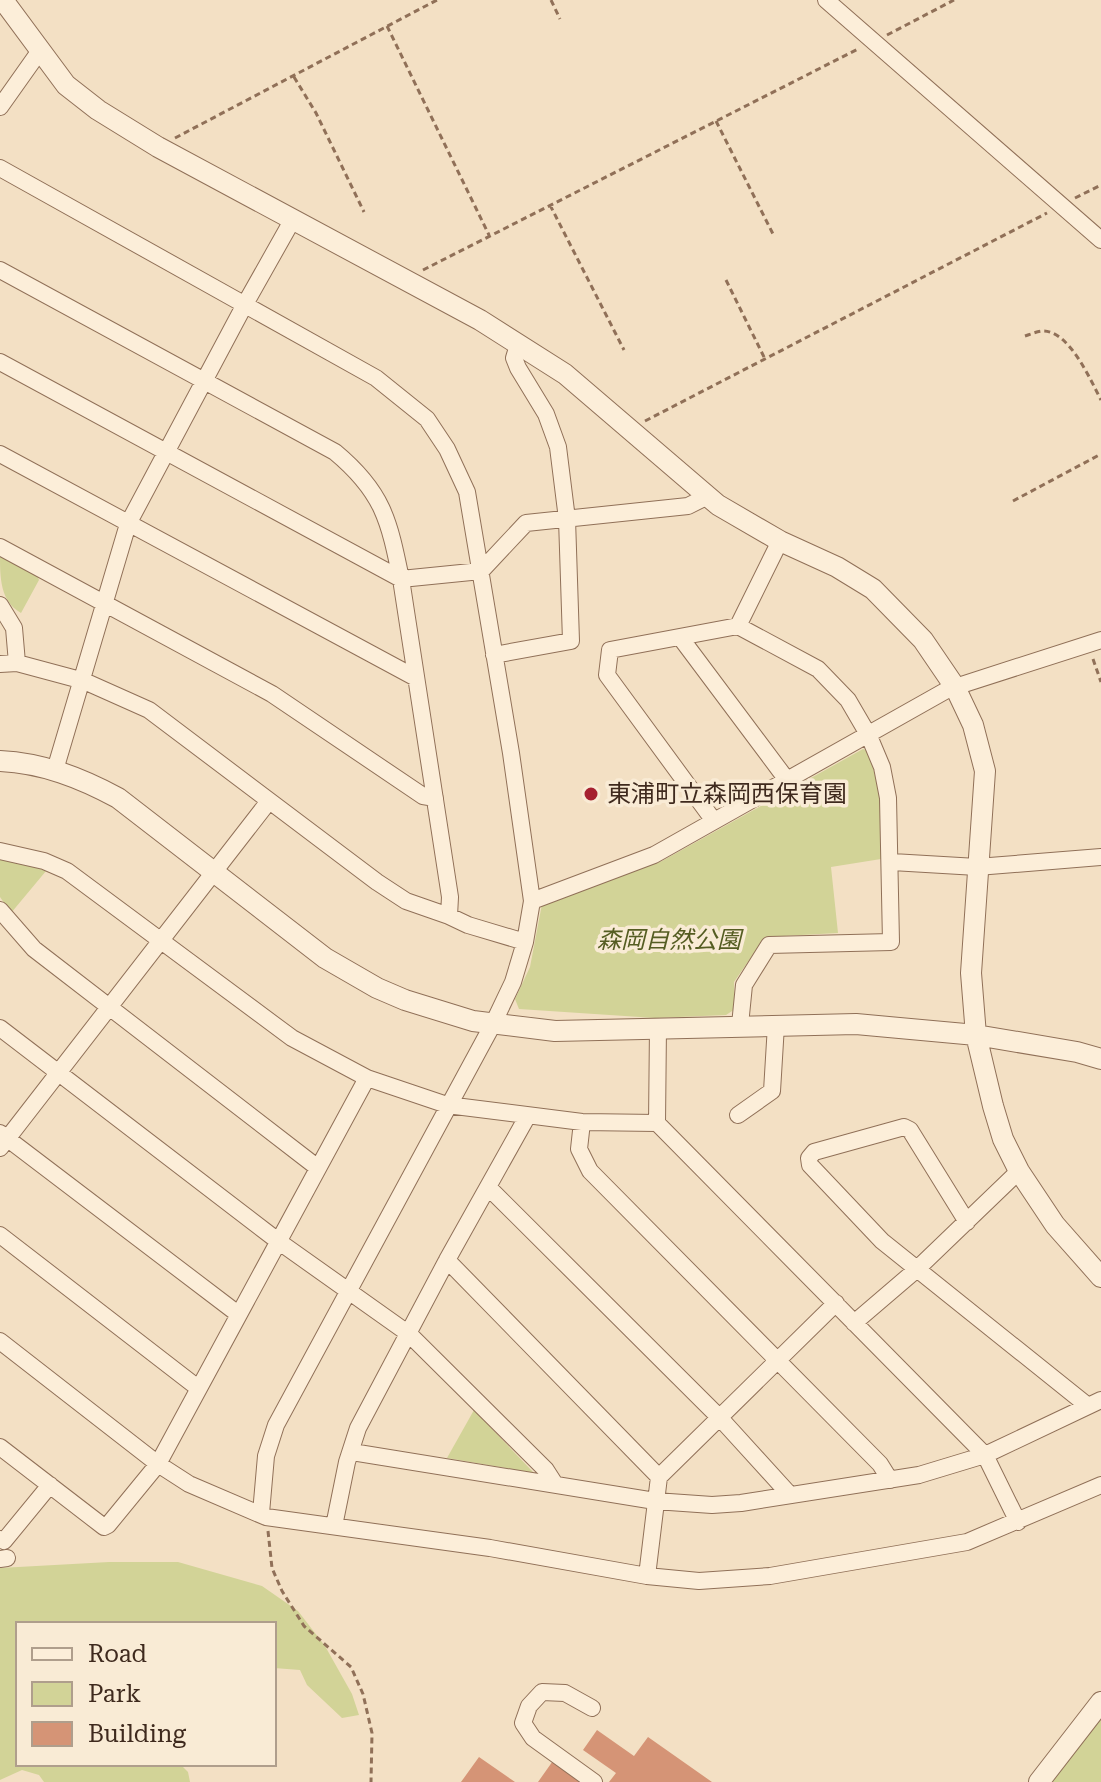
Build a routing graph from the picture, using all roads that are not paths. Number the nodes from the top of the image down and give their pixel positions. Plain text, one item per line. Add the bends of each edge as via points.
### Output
1 (3, 0) edge
2 (826, 0) edge
3 (39, 52) junction
4 (0, 107) edge
5 (0, 168) edge
6 (293, 219) junction
7 (1101, 240) edge
8 (0, 270) edge
9 (244, 306) junction
10 (518, 345) junction
11 (0, 362) edge
12 (205, 381) junction
13 (166, 453) junction
14 (0, 454) edge
15 (706, 497) junction
16 (567, 519) junction
17 (128, 524) junction
18 (780, 541) junction
19 (0, 547) edge
20 (481, 571) junction
21 (401, 579) junction
22 (0, 605) edge
23 (105, 605) junction
24 (738, 626) junction
25 (680, 637) junction
26 (1094, 642) edge
27 (494, 655) junction
28 (8, 664) edge
29 (416, 678) junction
30 (84, 681) junction
31 (955, 686) junction
32 (869, 736) junction
33 (0, 761) edge
34 (55, 770) junction
35 (787, 780) junction
36 (435, 798) junction
37 (269, 801) junction
38 (714, 821) junction
39 (0, 851) edge
40 (1101, 857) edge
41 (892, 862) junction
42 (977, 867) junction
43 (215, 873) junction
44 (532, 901) junction
45 (0, 910) edge
46 (449, 916) junction
47 (161, 941) junction
48 (525, 942) junction
49 (109, 1008) junction
50 (493, 1024) junction
51 (740, 1025) junction
52 (776, 1025) junction
53 (658, 1027) junction
54 (0, 1028) edge
55 (976, 1035) junction
56 (1101, 1059) edge
57 (58, 1074) junction
58 (367, 1078) junction
59 (447, 1105) junction
60 (738, 1115) dead end
61 (527, 1117) junction
62 (582, 1122) junction
63 (657, 1123) junction
64 (3, 1140) edge
65 (318, 1168) junction
66 (1019, 1171) junction
67 (488, 1187) junction
68 (967, 1222) junction
69 (0, 1235) edge
70 (278, 1241) junction
71 (447, 1260) junction
72 (916, 1270) junction
73 (1101, 1277) edge
74 (347, 1291) junction
75 (836, 1303) junction
76 (238, 1314) junction
77 (854, 1323) junction
78 (409, 1334) junction
79 (0, 1341) edge
80 (778, 1360) junction
81 (198, 1388) junction
82 (1095, 1403) edge
83 (720, 1418) junction
84 (0, 1447) edge
85 (352, 1452) junction
86 (985, 1455) junction
87 (158, 1464) junction
88 (659, 1477) junction
89 (890, 1480) junction
90 (555, 1484) junction
91 (50, 1485) junction
92 (1101, 1485) edge
93 (790, 1495) junction
94 (655, 1501) junction
95 (263, 1515) junction
96 (1018, 1522) junction
97 (334, 1526) junction
98 (0, 1539) edge
99 (647, 1576) junction
100 (1101, 1702) edge
101 (592, 1708) dead end
102 (594, 1782) edge
103 (1039, 1782) edge

1 - 3 street
2 - 7 street
3 - 4 street
3 - 6 street via 66,85 98,110
5 - 9 street
6 - 9 street
6 - 10 street
8 - 12 street
9 - 12 street
9 - 20 street via 376,378 427,419 467,492
10 - 15 street via 565,374
10 - 16 street via 514,358 558,447
11 - 13 street
12 - 13 street
12 - 21 street via 351,465 381,503
13 - 17 street
13 - 21 street
14 - 17 street
15 - 16 street via 688,506
15 - 18 street
16 - 20 street via 526,523
16 - 27 street via 571,641
17 - 23 street
17 - 29 street
18 - 24 street
18 - 31 street via 873,589 923,640
19 - 23 street
20 - 21 street
20 - 27 street
21 - 29 street
22 - 28 street via 14,628
23 - 30 street
23 - 36 street via 272,694 423,796
24 - 25 street
24 - 32 street via 818,669 848,700
25 - 35 street
25 - 38 street via 610,650 607,675
26 - 31 street
27 - 44 street
28 - 30 street
29 - 36 street
30 - 34 street
30 - 37 street via 149,710
31 - 32 street
31 - 42 street via 985,771
32 - 35 street
32 - 41 street via 888,798
33 - 34 street
34 - 43 street via 118,798
35 - 38 street
36 - 46 street
37 - 43 street
37 - 46 street via 406,901
38 - 44 street via 654,855
39 - 47 street via 67,871
40 - 42 street
41 - 42 street
41 - 51 street via 891,942 769,945 744,985
42 - 55 street via 971,973
43 - 47 street
43 - 50 street via 325,958 377,988 436,1011
44 - 48 street
45 - 49 street via 34,949
46 - 48 street
47 - 49 street
47 - 58 street via 292,1038
48 - 50 street
49 - 57 street
49 - 65 street
50 - 53 street via 555,1031
50 - 59 street
51 - 52 street
51 - 53 street
52 - 55 street via 856,1024
52 - 60 street via 772,1091
53 - 63 street
54 - 57 street
55 - 56 street
55 - 66 street via 1003,1139
57 - 64 street
57 - 70 street
58 - 59 street
58 - 65 street
59 - 61 street
59 - 74 street
61 - 62 street
61 - 67 street
62 - 63 street
62 - 80 street via 579,1149 590,1171
63 - 75 street
64 - 76 street
65 - 70 street
66 - 68 street
66 - 73 street via 1055,1225
67 - 71 street
67 - 83 street
68 - 72 street
68 - 72 street via 904,1127 814,1152 810,1165
69 - 81 street
70 - 74 street
70 - 76 street
71 - 78 street
71 - 88 street
72 - 77 street
72 - 82 street
74 - 78 street
74 - 95 street via 276,1425 266,1456
75 - 77 street
75 - 80 street
76 - 81 street
77 - 86 street
78 - 85 street via 358,1428
78 - 90 street
79 - 87 street
80 - 83 street
80 - 89 street
81 - 87 street
82 - 86 street
83 - 88 street
83 - 93 street
84 - 91 street
85 - 90 street
85 - 97 street
86 - 89 street
86 - 96 street
87 - 91 street via 104,1527
87 - 95 street via 189,1484
88 - 94 street
89 - 93 street
90 - 94 street
91 - 98 street via 4,1541
92 - 96 street
93 - 94 street via 712,1505
94 - 99 street
95 - 97 street
96 - 99 street via 967,1542 770,1576 699,1581
97 - 99 street
100 - 103 street
101 - 102 street via 565,1693 542,1692 523,1723 533,1738

